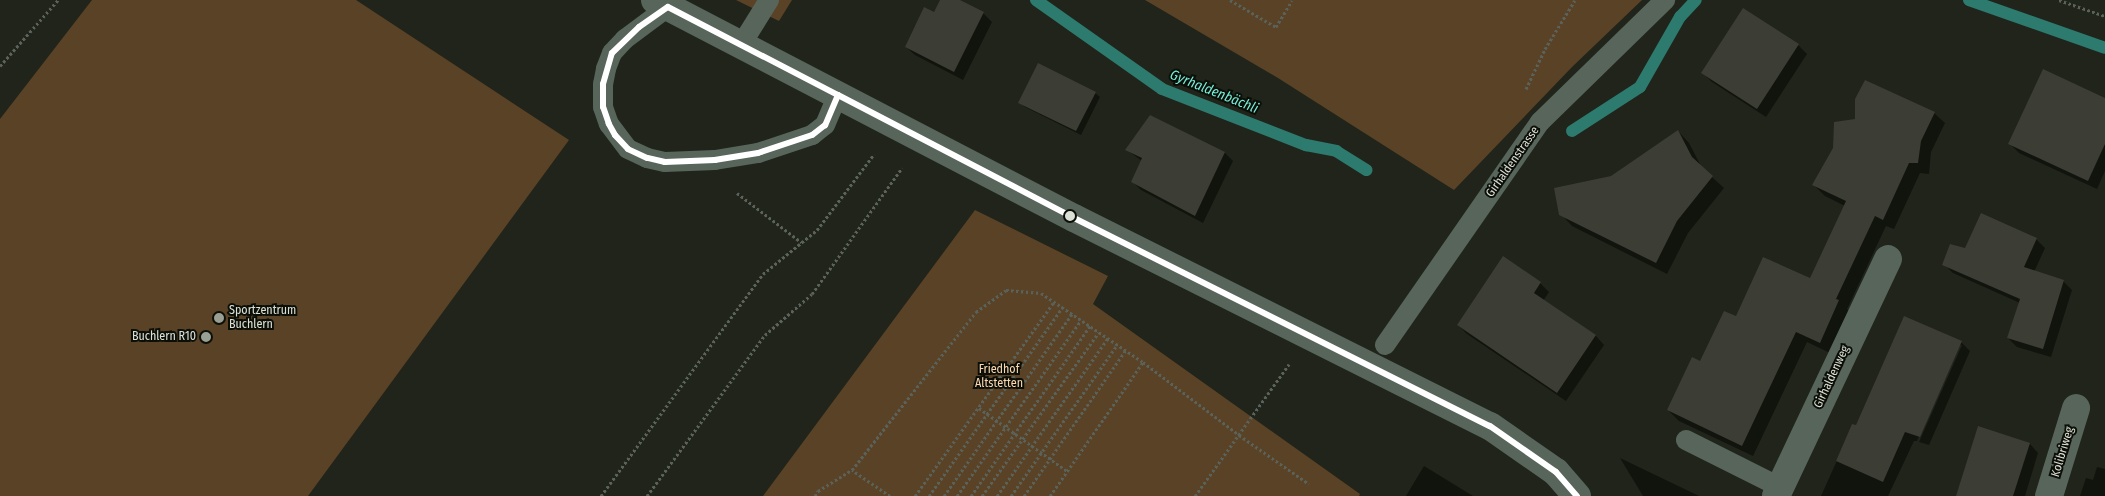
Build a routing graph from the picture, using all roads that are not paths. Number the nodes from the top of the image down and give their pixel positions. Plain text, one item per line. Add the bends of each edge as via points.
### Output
1 (769, 0) edge
2 (1664, 0) edge
3 (663, 2) edge
4 (741, 45) junction
5 (838, 95) junction
6 (1888, 259) dead end
7 (1385, 345) dead end
8 (2076, 408) dead end
9 (1686, 440) dead end
10 (1778, 491) edge
11 (1577, 496) edge
12 (2050, 496) edge

1 - 4 lane
2 - 7 lane, Girhaldenstrasse via 1540,122
3 - 4 street
3 - 5 lane via 612,53 606,69 604,107 609,124 628,149 665,162 715,160 758,153 812,135 825,125
4 - 5 street
5 - 11 street via 1490,426 1556,472
6 - 10 street, Girhaldenweg
8 - 12 street, Kolibriweg
9 - 10 lane

